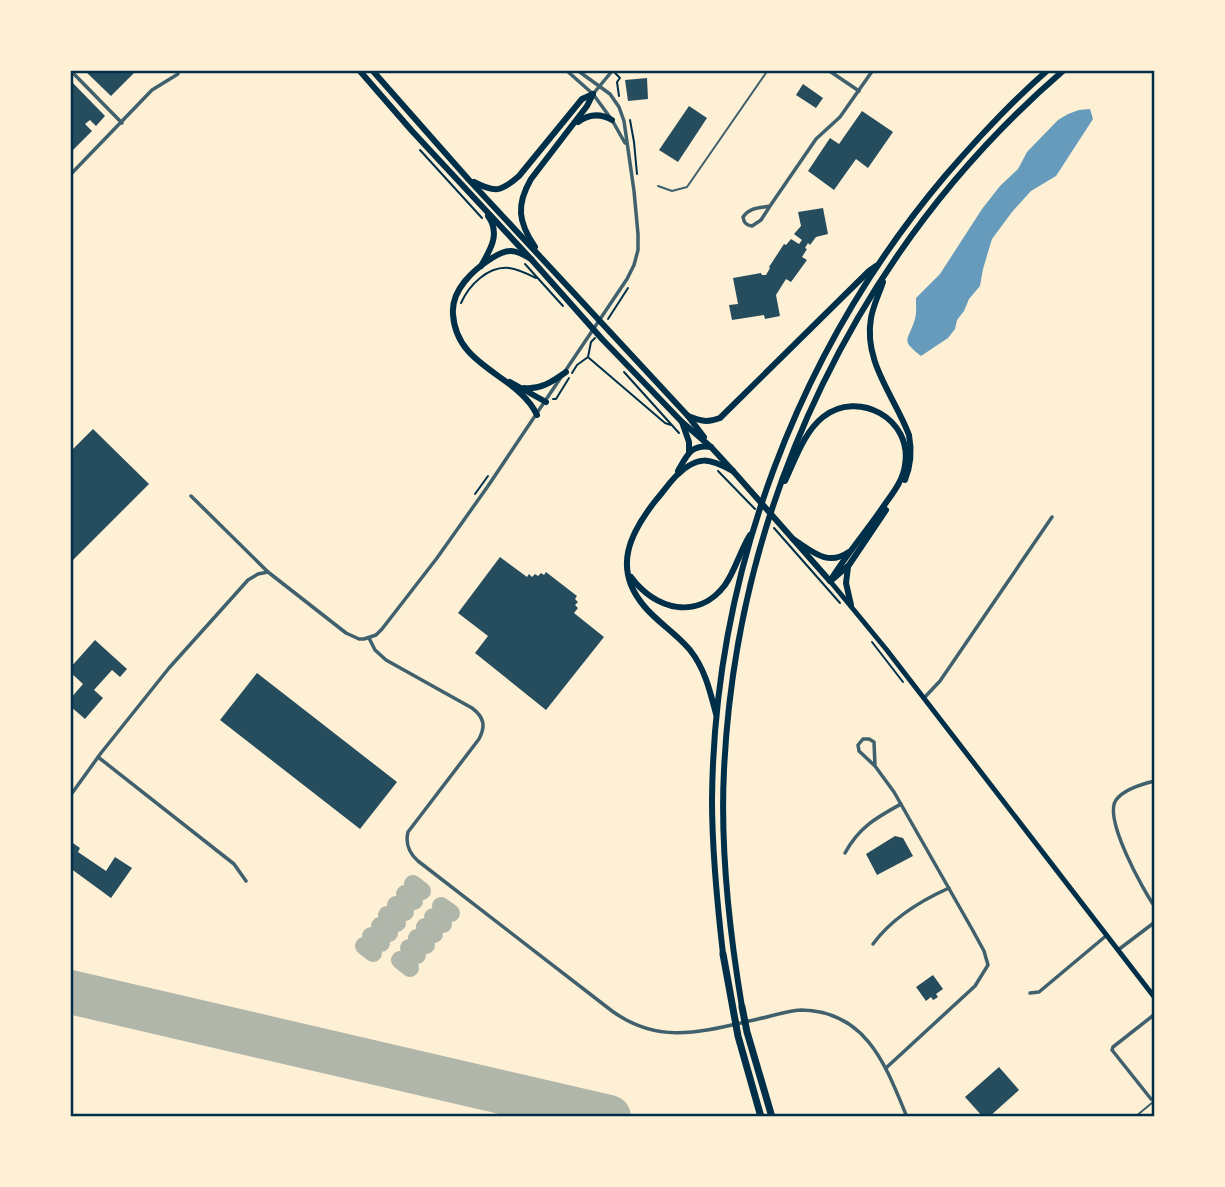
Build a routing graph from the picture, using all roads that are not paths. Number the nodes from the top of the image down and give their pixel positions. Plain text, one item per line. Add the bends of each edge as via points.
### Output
1 (70, 70) edge
2 (359, 70) edge
3 (372, 70) edge
4 (566, 70) edge
5 (577, 70) edge
6 (613, 70) edge
7 (768, 70) edge
8 (828, 70) edge
9 (873, 70) edge
10 (1048, 70) edge
11 (1064, 70) edge
12 (178, 74) dead end
13 (600, 85) junction
14 (859, 91) junction
15 (593, 94) junction
16 (612, 120) junction
17 (122, 123) junction
18 (573, 124) junction
19 (626, 144) junction
20 (70, 175) edge
21 (469, 180) junction
22 (658, 186) dead end
23 (480, 203) junction
24 (770, 206) junction
25 (535, 257) junction
26 (481, 265) junction
27 (878, 265) junction
28 (887, 271) junction
29 (566, 372) junction
30 (496, 374) junction
31 (518, 387) junction
32 (547, 400) junction
33 (537, 415) junction
34 (688, 416) junction
35 (682, 422) junction
36 (711, 447) junction
37 (689, 452) junction
38 (733, 471) junction
39 (674, 478) junction
40 (191, 496) dead end
41 (775, 498) junction
42 (1052, 517) dead end
43 (753, 531) junction
44 (793, 539) junction
45 (853, 549) junction
46 (849, 565) junction
47 (268, 572) junction
48 (628, 573) junction
49 (830, 581) junction
50 (853, 607) junction
51 (369, 638) junction
52 (924, 698) junction
53 (717, 718) junction
54 (98, 757) junction
55 (875, 766) junction
56 (1155, 781) edge
57 (70, 796) edge
58 (901, 804) junction
59 (845, 853) dead end
60 (246, 881) dead end
61 (949, 888) junction
62 (1155, 907) edge
63 (1155, 922) edge
64 (1107, 935) junction
65 (873, 944) dead end
66 (1118, 950) junction
67 (723, 954) joint
68 (1030, 993) dead end
69 (1155, 998) edge
70 (742, 1007) joint
71 (1155, 1014) edge
72 (886, 1068) junction
73 (1154, 1100) edge
74 (761, 1117) edge
75 (772, 1117) edge
76 (907, 1117) edge
77 (1135, 1117) edge

1 - 17 street
2 - 23 main road
3 - 21 main road
4 - 15 street
5 - 13 street
6 - 13 street
7 - 22 lane via 687,187 672,191
8 - 14 street
9 - 14 street
10 - 27 main road via 955,164
11 - 28 main road via 984,147
12 - 17 street via 152,90
13 - 15 street
13 - 19 street via 619,107
14 - 24 street via 816,139
15 - 16 street
15 - 18 main road
15 - 21 main road via 583,99 508,186 489,190
16 - 18 main road via 594,115
16 - 19 street
17 - 20 street
18 - 25 main road via 531,178 522,201 522,224
19 - 29 street via 638,250 627,279
21 - 25 main road
23 - 25 main road
23 - 26 main road via 494,230 492,246
24 - 24 street via 746,212 744,222 757,223
25 - 26 main road via 506,251
25 - 34 main road
25 - 35 main road via 600,336
26 - 30 main road via 457,293 453,320 463,346
27 - 34 main road via 720,418 702,422
27 - 43 main road via 811,381
28 - 41 main road via 821,385
28 - 46 main road via 871,318 870,347 909,435 910,466 900,489
29 - 31 main road via 539,387
29 - 32 street
30 - 31 main road
30 - 33 main road via 531,403
31 - 32 main road
32 - 33 street
33 - 51 street via 411,593
34 - 36 main road
35 - 36 main road
35 - 37 main road
36 - 37 main road
36 - 38 main road
37 - 39 main road
38 - 39 main road via 699,460
38 - 44 main road
39 - 48 main road via 636,528 628,548
40 - 47 street
41 - 45 main road via 820,419 850,406 884,415 903,438 903,476
41 - 70 main road via 741,628 725,742 723,848
42 - 52 street
43 - 48 main road via 726,583 703,603 673,607 641,589
43 - 53 main road via 730,626
44 - 45 main road via 826,558 839,558
44 - 49 main road
45 - 49 main road
46 - 49 main road
46 - 50 main road via 846,583
47 - 51 street via 346,633
47 - 54 street via 247,580
48 - 53 main road via 642,604 699,663
49 - 50 main road
50 - 52 main road
51 - 72 street via 386,660 472,708 484,722 479,739 408,832 413,857 629,1023 647,1030 683,1033 809,1010 840,1019 858,1031
52 - 64 main road
53 - 67 main road via 713,848
54 - 57 street
54 - 60 street via 234,864
55 - 55 street via 874,742 863,739 859,751
55 - 58 street
56 - 62 street via 1123,794 1113,807 1131,866
58 - 59 street via 860,831
58 - 61 street
61 - 65 street via 898,918
61 - 72 street via 988,965 975,986
63 - 66 street
64 - 66 main road
64 - 68 street via 1039,992
66 - 69 main road
67 - 74 highway via 738,1036
70 - 75 highway
71 - 73 street via 1112,1050
72 - 76 street
73 - 77 lane

